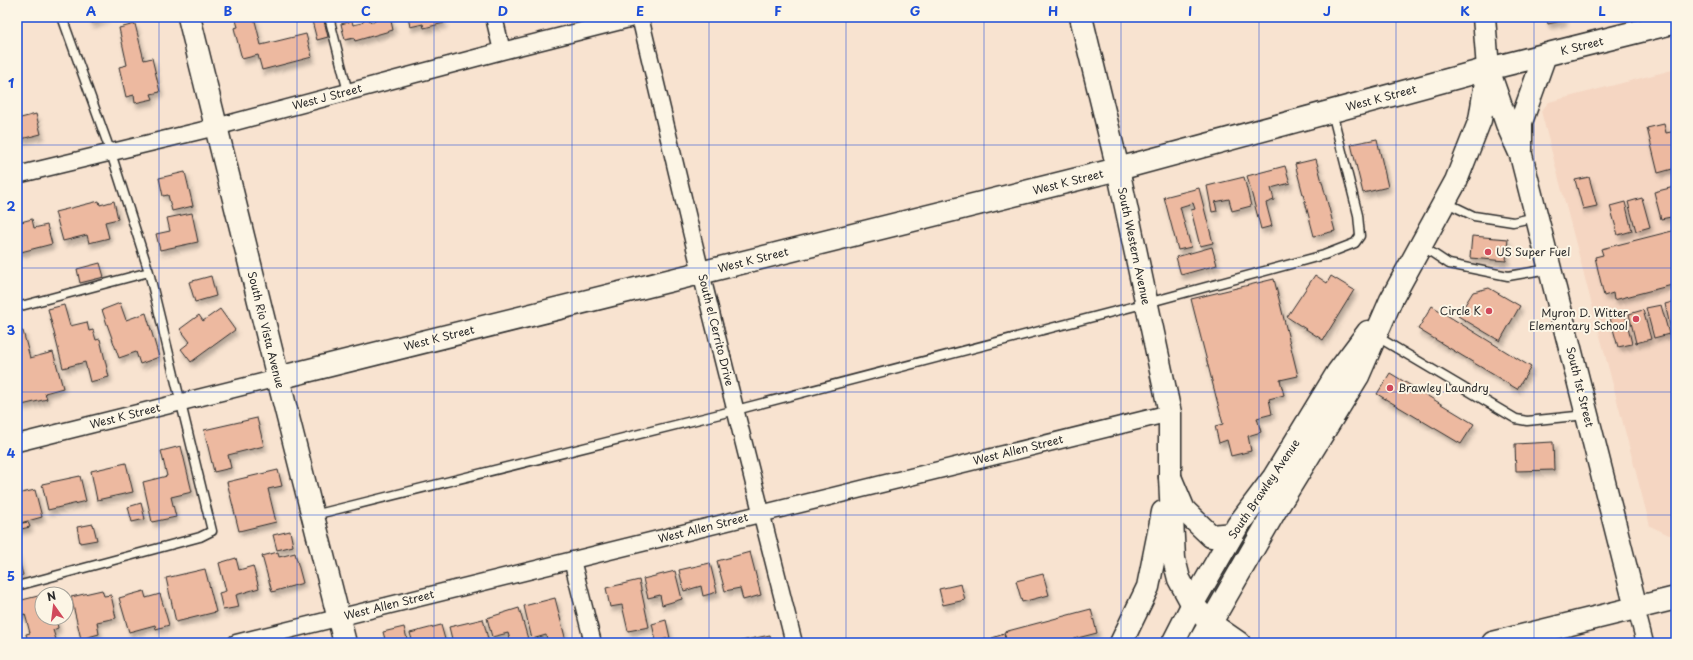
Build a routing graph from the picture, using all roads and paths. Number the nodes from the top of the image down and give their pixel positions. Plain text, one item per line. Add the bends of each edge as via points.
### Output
1 (62, 17) edge
2 (189, 17) edge
3 (329, 17) edge
4 (494, 17) edge
5 (637, 17) edge
6 (640, 17) edge
7 (1081, 17) edge
8 (1484, 17) edge
9 (1676, 22) edge
10 (502, 51) junction
11 (1545, 55) junction
12 (1488, 69) junction
13 (348, 92) junction
14 (1332, 111) junction
15 (216, 127) junction
16 (111, 153) junction
17 (1521, 155) junction
18 (1118, 169) junction
19 (17, 175) edge
20 (1445, 202) junction
21 (1537, 217) junction
22 (1421, 246) junction
23 (1550, 269) junction
24 (149, 272) junction
25 (701, 273) junction
26 (1391, 300) junction
27 (1147, 303) junction
28 (17, 307) edge
29 (1376, 336) junction
30 (278, 378) junction
31 (180, 402) junction
32 (736, 410) junction
33 (1170, 413) junction
34 (1587, 415) junction
35 (17, 443) edge
36 (1170, 477) junction
37 (762, 513) junction
38 (313, 515) junction
39 (1233, 534) junction
40 (572, 560) junction
41 (17, 586) edge
42 (1676, 598) edge
43 (1192, 605) junction
44 (1636, 608) junction
45 (339, 618) junction
46 (1210, 623) junction
47 (258, 640) edge
48 (236, 643) edge
49 (345, 643) edge
50 (593, 643) edge
51 (794, 643) edge
52 (1121, 643) edge
53 (1173, 643) edge
54 (1199, 643) edge
55 (1239, 643) edge
56 (1493, 643) edge
57 (1645, 643) edge

1 - 16 lane
2 - 15 main road, South Rio Vista Avenue
3 - 13 lane
4 - 10 street
5 - 10 street, West J Street
6 - 25 street, South el Cerrito Drive
7 - 18 main road, South Western Avenue
8 - 12 main road, South 1st Street
9 - 11 main road, K Street
10 - 13 street, West J Street
11 - 12 main road, K Street
11 - 17 main road via 1521,122
12 - 14 main road, West K Street
12 - 17 main road, South 1st Street
12 - 20 main road, South Brawley Avenue via 1480,120
13 - 15 street, West J Street
14 - 18 main road, West K Street
14 - 27 lane via 1358,215 1360,236 1355,243 1324,255
15 - 16 street, West J Street
15 - 30 main road, South Rio Vista Avenue
16 - 19 street, West J Street
16 - 24 lane
17 - 21 main road, South 1st Street
18 - 25 main road, West K Street
18 - 27 main road, South Western Avenue
20 - 21 lane via 1474,216 1512,222
20 - 22 main road, South Brawley Avenue
21 - 23 main road, South 1st Street
22 - 23 lane via 1448,264 1508,276
22 - 26 main road, South Brawley Avenue
23 - 34 main road, South 1st Street
24 - 28 lane
24 - 31 lane
25 - 30 main road, West K Street
25 - 32 street, South el Cerrito Drive
26 - 29 main road, South Brawley Avenue
26 - 39 main road, South Brawley Avenue via 1338,372 1274,477
27 - 32 lane
27 - 33 main road, South Western Avenue
29 - 34 lane via 1516,418 1527,421
29 - 46 main road, South Brawley Avenue via 1358,376
30 - 31 street, West K Street
30 - 38 main road, South Rio Vista Avenue
31 - 35 street, West K Street
31 - 41 lane via 212,531 200,537
32 - 37 street, South el Cerrito Drive
32 - 38 lane
33 - 36 main road, South Western Avenue
33 - 37 street, West Allen Street
34 - 44 main road, South 1st Street
36 - 39 main road via 1184,510 1211,536
36 - 43 main road, South Western Avenue via 1174,559 1179,579
36 - 52 main road, South Western Avenue via 1148,587
37 - 40 street, West Allen Street
37 - 51 street, South el Cerrito Drive
38 - 45 main road, South Rio Vista Avenue
39 - 43 main road, South Brawley Avenue
40 - 45 street, West Allen Street
40 - 50 street
42 - 44 main road
43 - 46 main road, South Western Avenue
43 - 53 main road, South Brawley Avenue
44 - 56 main road
44 - 57 street, South 1st Street
45 - 47 street, West Allen Street
45 - 49 main road, South Rio Vista Avenue
46 - 54 main road, South Brawley Avenue
46 - 55 main road, South Western Avenue
47 - 48 street, West Allen Street

